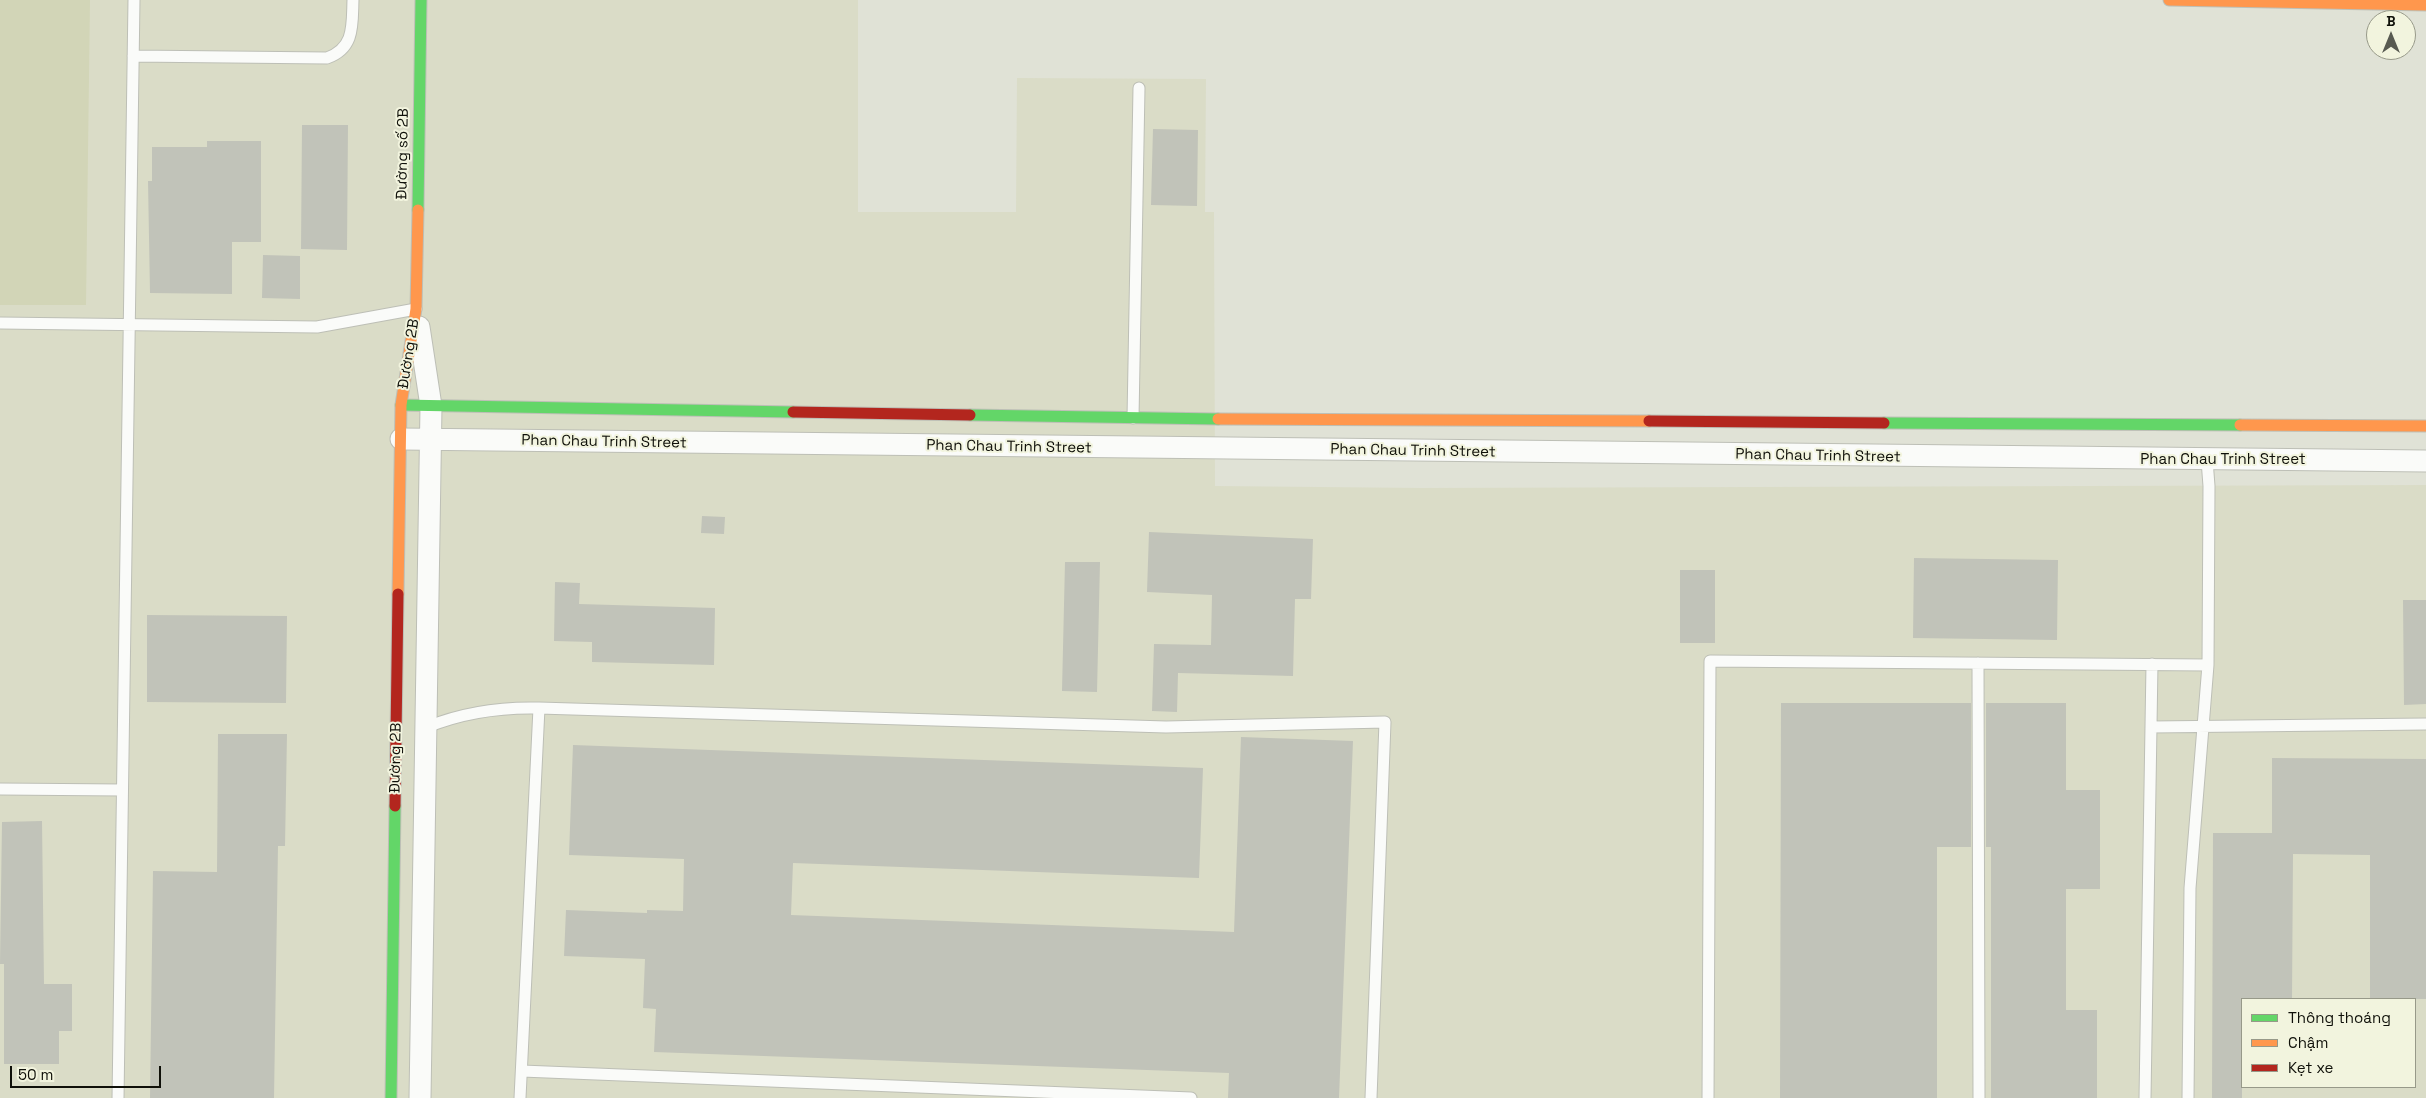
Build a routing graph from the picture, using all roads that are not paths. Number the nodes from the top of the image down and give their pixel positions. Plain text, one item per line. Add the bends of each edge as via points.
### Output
1 (134, 0) edge
2 (353, 0) edge
3 (420, 0) edge
4 (2169, 0) edge
5 (2426, 5) edge
6 (133, 56) junction
7 (1139, 88) dead end
8 (416, 309) junction
9 (0, 323) edge
10 (129, 325) junction
11 (401, 405) junction
12 (430, 406) junction
13 (1133, 418) junction
14 (2426, 426) edge
15 (401, 439) junction
16 (430, 440) junction
17 (2207, 460) junction
18 (2426, 461) edge
19 (1978, 663) junction
20 (2152, 664) junction
21 (2208, 665) junction
22 (539, 708) junction
23 (2426, 724) edge
24 (427, 727) junction
25 (2151, 727) junction
26 (2204, 727) junction
27 (0, 789) edge
28 (122, 790) junction
29 (522, 1071) junction
30 (910, 1092) edge
31 (118, 1098) edge
32 (391, 1098) edge
33 (420, 1098) edge
34 (520, 1098) edge
35 (1191, 1098) edge
36 (1371, 1098) edge
37 (1708, 1098) edge
38 (1979, 1098) edge
39 (2145, 1098) edge
40 (2188, 1098) edge

1 - 6 lane
2 - 6 lane via 349,42 327,58
3 - 8 street, Đường số 2B
4 - 5 street
6 - 10 lane
7 - 13 lane
8 - 10 lane via 318,327
8 - 11 street, Đường 2B
8 - 12 street, Đường 2B
9 - 10 lane
10 - 28 lane
11 - 12 street, Phan Chau Trinh Street
11 - 15 street, Đường 2B
12 - 13 street, Phan Chau Trinh Street
12 - 16 street, Đường 2B
13 - 14 street, Phan Chau Trinh Street
15 - 16 street, Phan Chau Trinh Street
15 - 32 street, Đường 2B
16 - 17 street, Phan Chau Trinh Street
16 - 24 street, Đường 2B
17 - 18 street, Phan Chau Trinh Street
17 - 21 lane
19 - 20 lane
19 - 37 lane via 1710,661
19 - 38 lane
20 - 21 lane
20 - 25 lane
21 - 26 lane
22 - 24 lane via 485,710 448,718
22 - 29 lane
22 - 36 lane via 1166,727 1385,722
23 - 26 lane
24 - 33 street, Đường 2B
25 - 26 lane
25 - 39 lane
26 - 40 lane via 2190,888
27 - 28 lane
28 - 31 lane
29 - 30 lane
29 - 34 lane
30 - 35 lane

